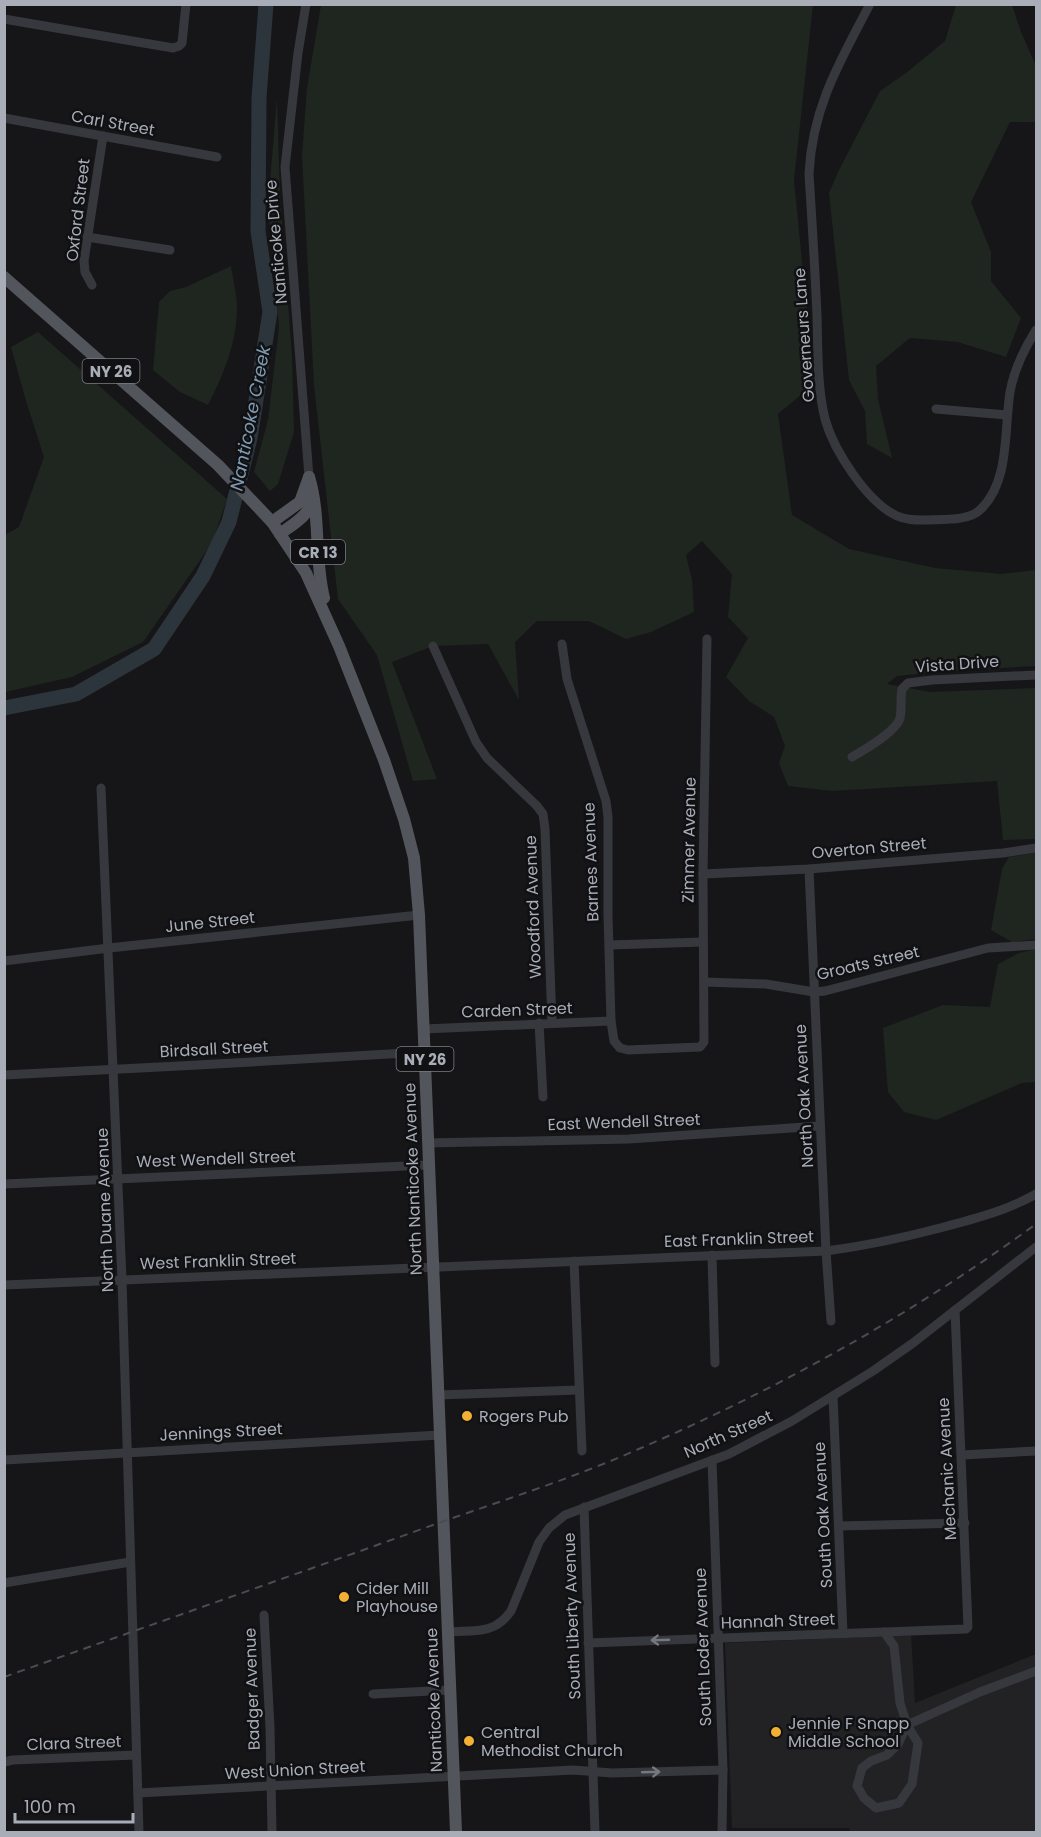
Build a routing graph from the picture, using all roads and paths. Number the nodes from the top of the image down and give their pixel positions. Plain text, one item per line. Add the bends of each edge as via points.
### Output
1 (306, 4) edge
2 (870, 4) edge
3 (186, 9) edge
4 (4, 19) edge
5 (4, 118) edge
6 (103, 136) junction
7 (217, 156) dead end
8 (87, 237) junction
9 (170, 250) dead end
10 (4, 277) edge
11 (92, 285) dead end
12 (1036, 330) edge
13 (936, 409) dead end
14 (1007, 415) junction
15 (309, 477) junction
16 (314, 494) junction
17 (272, 522) junction
18 (279, 534) junction
19 (331, 626) junction
20 (707, 639) dead end
21 (562, 644) dead end
22 (433, 646) dead end
23 (1036, 675) edge
24 (852, 757) dead end
25 (101, 788) dead end
26 (1036, 848) edge
27 (809, 868) junction
28 (703, 874) junction
29 (419, 915) junction
30 (703, 942) junction
31 (609, 945) junction
32 (1036, 945) edge
33 (109, 948) junction
34 (4, 961) edge
35 (704, 982) junction
36 (814, 992) junction
37 (610, 1021) junction
38 (539, 1023) junction
39 (552, 1023) junction
40 (424, 1029) junction
41 (620, 1048) joint
42 (424, 1052) junction
43 (114, 1070) junction
44 (4, 1075) edge
45 (543, 1097) dead end
46 (820, 1126) junction
47 (428, 1143) junction
48 (429, 1165) junction
49 (118, 1178) junction
50 (4, 1184) edge
51 (1036, 1194) edge
52 (1036, 1247) edge
53 (826, 1251) junction
54 (712, 1255) junction
55 (574, 1261) junction
56 (433, 1267) junction
57 (122, 1280) junction
58 (4, 1285) edge
59 (955, 1310) junction
60 (831, 1322) dead end
61 (715, 1363) dead end
62 (579, 1390) junction
63 (438, 1395) junction
64 (833, 1396) junction
65 (440, 1435) junction
66 (582, 1451) dead end
67 (1036, 1451) edge
68 (128, 1453) junction
69 (962, 1455) junction
70 (4, 1460) edge
71 (711, 1460) junction
72 (584, 1507) junction
73 (965, 1523) junction
74 (839, 1526) junction
75 (444, 1529) joint
76 (130, 1562) junction
77 (4, 1583) edge
78 (264, 1616) dead end
79 (968, 1627) joint
80 (448, 1632) junction
81 (884, 1632) junction
82 (843, 1633) junction
83 (718, 1638) junction
84 (588, 1643) junction
85 (1036, 1671) edge
86 (450, 1690) junction
87 (373, 1694) dead end
88 (907, 1725) junction
89 (136, 1755) junction
90 (9, 1761) edge
91 (723, 1770) junction
92 (592, 1772) junction
93 (454, 1775) junction
94 (271, 1787) junction
95 (138, 1793) junction
96 (140, 1833) edge
97 (272, 1833) edge
98 (456, 1833) edge
99 (596, 1833) edge
100 (722, 1833) edge

1 - 15 street, Nanticoke Drive / CR 13 via 285,166
2 - 14 street, Governeurs Lane via 824,95 810,149 818,353 826,421 852,472 871,496 900,518 912,520 965,517 982,509 1002,473
3 - 4 street via 182,43 173,48
5 - 6 street, Carl Street
6 - 7 street, Carl Street
6 - 8 street, Oxford Street
8 - 9 street
8 - 11 street, Oxford Street via 85,272
10 - 17 main road, NY 26 via 218,465
12 - 14 street, Governeurs Lane via 1017,365
13 - 14 street
15 - 16 main road, CR 13
15 - 17 main road, CR 13 via 300,502
16 - 18 main road, CR 13 via 309,510
16 - 19 main road, CR 13 via 321,586
17 - 18 main road, NY 26
18 - 19 main road, NY 26 via 306,573
19 - 29 main road, North Nanticoke Avenue / NY 26 via 404,819 414,858
20 - 28 street, Zimmer Avenue
21 - 31 street, Barnes Avenue via 567,679 606,801
22 - 39 street, Woodford Avenue via 476,742 543,814
23 - 24 street, Vista Drive via 909,683 902,690 900,718 895,726
25 - 33 street, North Duane Avenue
26 - 27 street, Overton Street
27 - 28 street, Overton Street
27 - 36 street, North Oak Avenue
28 - 30 street, Zimmer Avenue
29 - 33 street, June Street
29 - 40 main road, North Nanticoke Avenue / NY 26
30 - 31 street
30 - 35 street, Zimmer Avenue
31 - 37 street, Barnes Avenue
32 - 36 street, Groats Street via 988,948
33 - 34 street, June Street
33 - 43 street, North Duane Avenue
35 - 36 street, Groats Street via 766,984
35 - 41 street, Zimmer Avenue via 704,1042 700,1047
36 - 46 street, North Oak Avenue
37 - 39 street, Carden Street
37 - 41 street, Barnes Avenue via 614,1041
38 - 39 street, Carden Street
38 - 40 street, Carden Street
38 - 45 street
40 - 42 main road, North Nanticoke Avenue / NY 26
42 - 43 street, Birdsall Street
42 - 47 main road, North Nanticoke Avenue / NY 26
43 - 44 street, Birdsall Street
43 - 49 street, North Duane Avenue
46 - 47 street, East Wendell Street via 629,1139
46 - 53 street, North Oak Avenue
47 - 48 main road, North Nanticoke Avenue / NY 26
48 - 49 street, West Wendell Street
48 - 56 main road, North Nanticoke Avenue / NY 26
49 - 50 street, West Wendell Street
49 - 57 street, North Duane Avenue
51 - 53 street, East Franklin Street via 990,1215 886,1242
52 - 59 street, North Street
53 - 54 street, East Franklin Street
53 - 60 street, North Oak Avenue
54 - 55 street, East Franklin Street
54 - 61 street
55 - 56 street, East Franklin Street
55 - 62 street
56 - 57 street, West Franklin Street
56 - 63 main road, North Nanticoke Avenue / NY 26
57 - 58 street, West Franklin Street
57 - 68 street, North Duane Avenue
59 - 64 street, North Street
59 - 69 street, Mechanic Avenue
62 - 63 street
62 - 66 street
63 - 65 main road, North Nanticoke Avenue / NY 26
64 - 71 street, North Street via 763,1437
64 - 74 street, South Oak Avenue
65 - 68 street, Jennings Street
65 - 75 main road, North Nanticoke Avenue / NY 26
67 - 69 street
68 - 70 street, Jennings Street
68 - 76 street, North Duane Avenue
69 - 73 street, Mechanic Avenue
71 - 72 street, North Street
71 - 83 street, South Loder Avenue
72 - 80 street, North Street via 549,1528 539,1542 504,1621 496,1627
72 - 84 street, South Liberty Avenue
73 - 74 street
73 - 79 street, Mechanic Avenue
74 - 82 street, South Oak Avenue
75 - 80 main road, Nanticoke Avenue / NY 26
76 - 77 street
76 - 89 street, North Duane Avenue
78 - 94 street, Badger Avenue
79 - 81 street, Hannah Street
80 - 86 main road, Nanticoke Avenue / NY 26
81 - 82 street, Hannah Street
81 - 88 street via 894,1646 900,1703
82 - 83 street, Hannah Street
83 -> 84 street, Hannah Street
83 - 91 street, South Loder Avenue
84 - 92 street, South Liberty Avenue
85 - 88 street
86 - 87 street
86 - 93 main road, Nanticoke Avenue / NY 26
88 - 88 street via 898,1744 887,1755 862,1768 857,1786 876,1808 899,1803 912,1784 918,1743
89 - 90 street, Clara Street
89 - 95 street, North Duane Avenue
92 -> 91 street, West Union Street
91 - 100 street, South Loder Avenue
92 - 93 street, West Union Street
92 - 99 street, South Liberty Avenue
93 - 94 street, West Union Street
93 - 98 main road, Nanticoke Avenue / NY 26
94 - 95 street, West Union Street
94 - 97 street, Badger Avenue
95 - 96 street, North Duane Avenue

